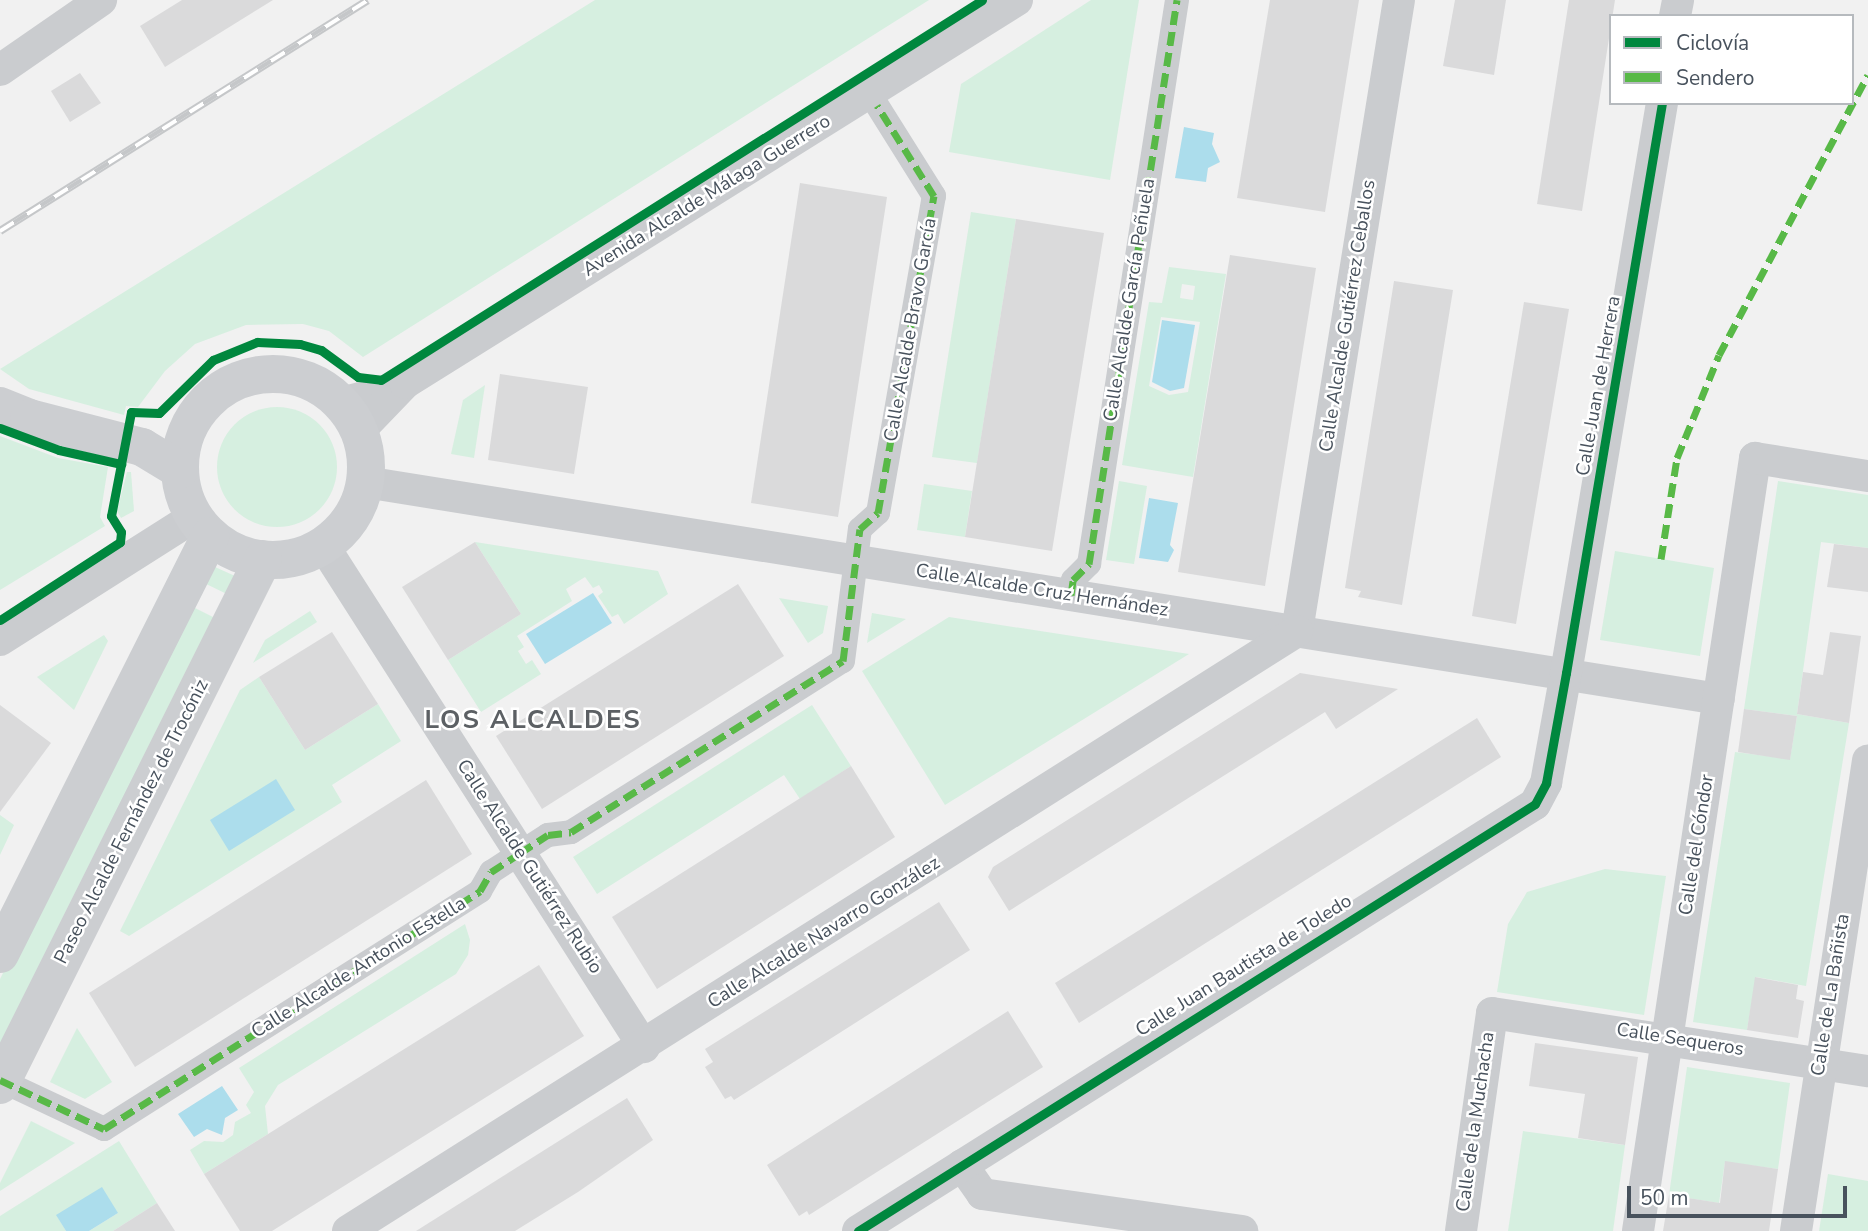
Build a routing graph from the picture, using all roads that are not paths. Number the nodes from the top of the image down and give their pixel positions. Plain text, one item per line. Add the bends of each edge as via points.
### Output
1 (101, 0) edge
2 (1017, 0) edge
3 (1177, 0) edge
4 (1399, 0) edge
5 (0, 69) edge
6 (877, 105) dead end
7 (1662, 105) edge
8 (0, 406) edge
9 (350, 417) junction
10 (183, 454) junction
11 (1868, 476) edge
12 (365, 482) junction
13 (202, 527) junction
14 (323, 545) junction
15 (263, 559) junction
16 (855, 560) junction
17 (1071, 595) junction
18 (1297, 631) junction
19 (0, 640) edge
20 (1566, 673) junction
21 (1719, 699) junction
22 (1868, 760) edge
23 (520, 853) junction
24 (0, 954) edge
25 (1492, 1013) joint
26 (1668, 1037) junction
27 (644, 1047) junction
28 (1820, 1063) junction
29 (1868, 1071) edge
30 (1, 1082) edge
31 (962, 1165) junction
32 (348, 1231) edge
33 (858, 1231) edge
34 (1238, 1231) edge
35 (1461, 1231) edge
36 (1638, 1231) edge
37 (1796, 1231) edge

1 - 5 street
2 - 9 street, Avenida Alcalde Málaga Guerrero
3 - 17 street, Calle Alcalde García Peñuela via 1089,564 1073,580
4 - 18 street, Calle Alcalde Gutiérrez Ceballos
6 - 16 street, Calle Alcalde Bravo García via 934,196 878,513 860,529
7 - 20 street, Calle Juan de Herrera
8 - 10 main road via 29,418
9 - 10 main road via 319,386 294,376 267,374 240,380 216,394 197,413
9 - 12 main road via 365,448
10 - 13 main road
11 - 21 street, Calle del Cóndor via 1755,458
12 - 14 main road via 358,507
12 - 16 street, Calle Alcalde Cruz Hernández
13 - 15 main road via 234,552
13 - 19 street
13 - 24 main road
14 - 15 main road via 284,559
14 - 23 street, Calle Alcalde Gutiérrez Rubio
15 - 30 main road, Paseo Alcalde Fernández de Trocóniz
16 - 17 street, Calle Alcalde Cruz Hernández
16 - 23 street, Calle Alcalde Antonio Estella via 843,661 571,832 548,835
17 - 18 street, Calle Alcalde Cruz Hernández
18 - 20 street, Calle Alcalde Cruz Hernández
18 - 27 street, Calle Alcalde Navarro González
20 - 21 street, Calle Alcalde Cruz Hernández
20 - 31 street, Calle Juan Bautista de Toledo via 1546,783 1535,804
21 - 26 street, Calle del Cóndor
22 - 28 street, Calle de La Bañista
23 - 27 street, Calle Alcalde Gutiérrez Rubio
23 - 30 street, Calle Alcalde Antonio Estella via 491,872 481,891 104,1129
25 - 26 street, Calle Sequeros
25 - 35 street, Calle de la Muchacha
26 - 28 street, Calle Sequeros
26 - 36 street, Calle del Cóndor
27 - 32 street, Calle Alcalde Navarro González
28 - 29 street, Calle Sequeros
28 - 37 street, Calle de La Bañista
31 - 33 street, Calle Juan Bautista de Toledo
31 - 34 street via 982,1194

